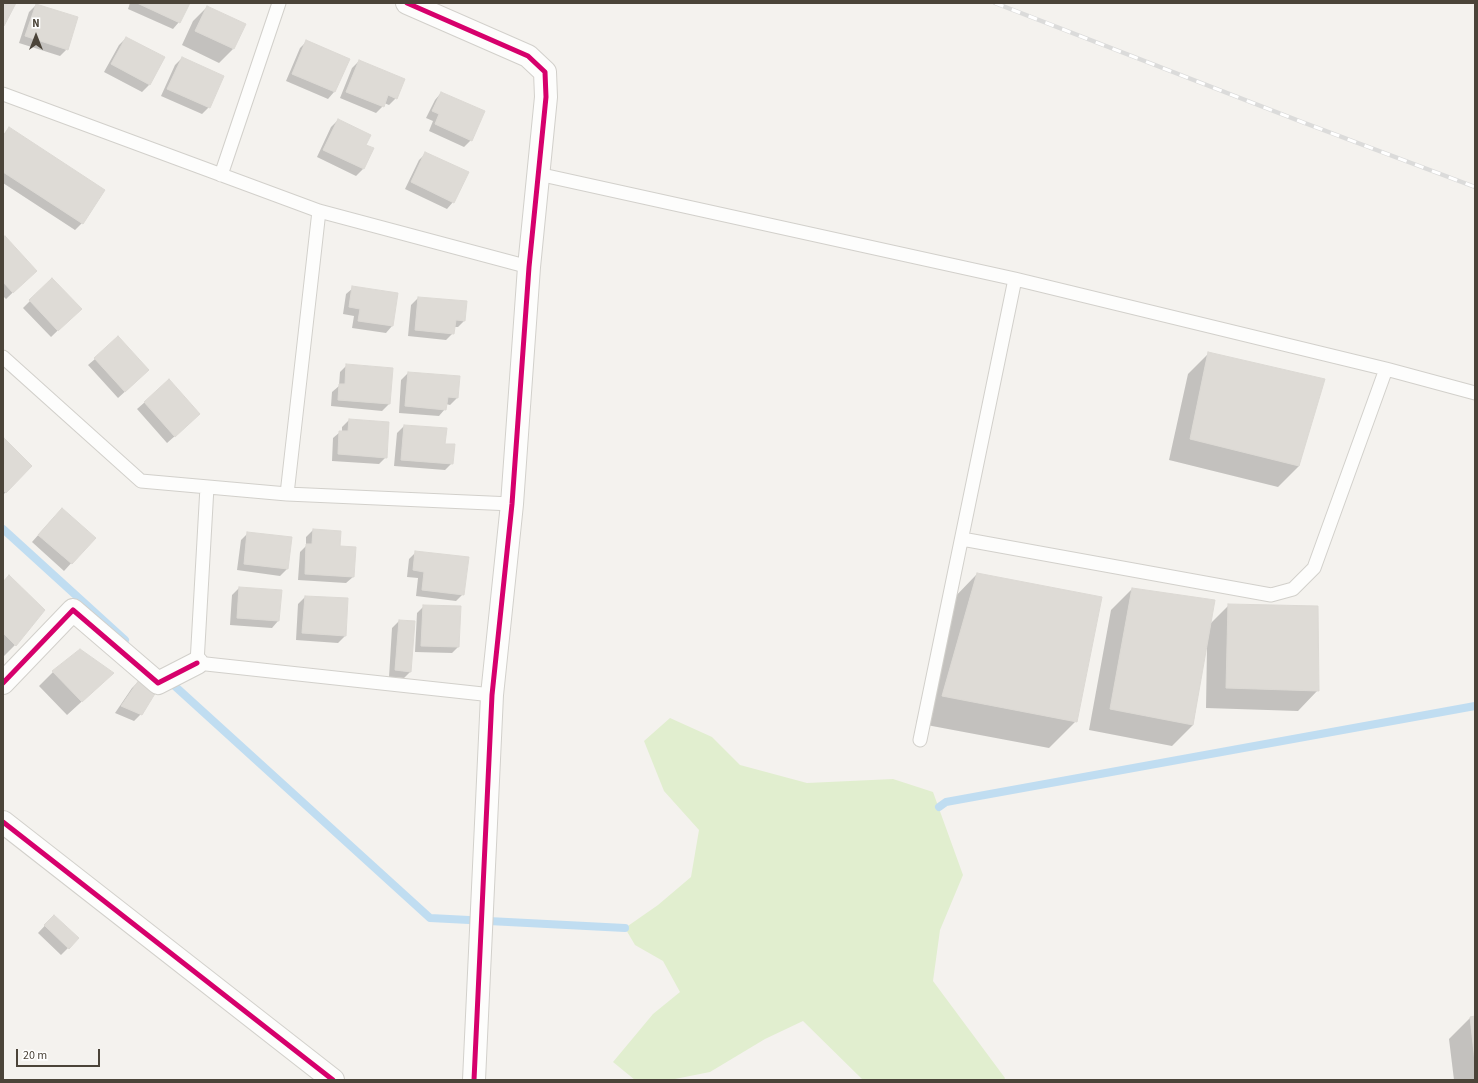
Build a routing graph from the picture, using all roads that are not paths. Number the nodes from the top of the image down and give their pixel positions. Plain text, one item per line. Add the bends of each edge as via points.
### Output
1 (279, 3) edge
2 (406, 3) edge
3 (3, 94) edge
4 (538, 174) junction
5 (221, 175) junction
6 (319, 211) junction
7 (529, 267) junction
8 (1015, 279) junction
9 (3, 357) edge
10 (1386, 370) junction
11 (1475, 393) edge
12 (207, 487) junction
13 (287, 494) junction
14 (512, 504) junction
15 (962, 539) junction
16 (197, 663) junction
17 (3, 683) edge
18 (492, 695) junction
19 (920, 740) dead end
20 (3, 822) edge
21 (333, 1080) edge
22 (474, 1080) edge

1 - 5 lane
2 - 4 street via 528,56 545,72 546,97
3 - 5 lane
4 - 7 street
4 - 8 lane
5 - 6 lane
6 - 7 lane
6 - 13 lane
7 - 14 street
8 - 10 lane
8 - 15 lane
9 - 12 lane via 141,481
10 - 11 lane
10 - 15 lane via 1314,568 1293,589 1271,595
12 - 13 lane
12 - 16 lane
13 - 14 lane
14 - 18 street
15 - 19 lane
16 - 17 street via 158,683 73,610
16 - 18 lane
18 - 22 street
20 - 21 street

